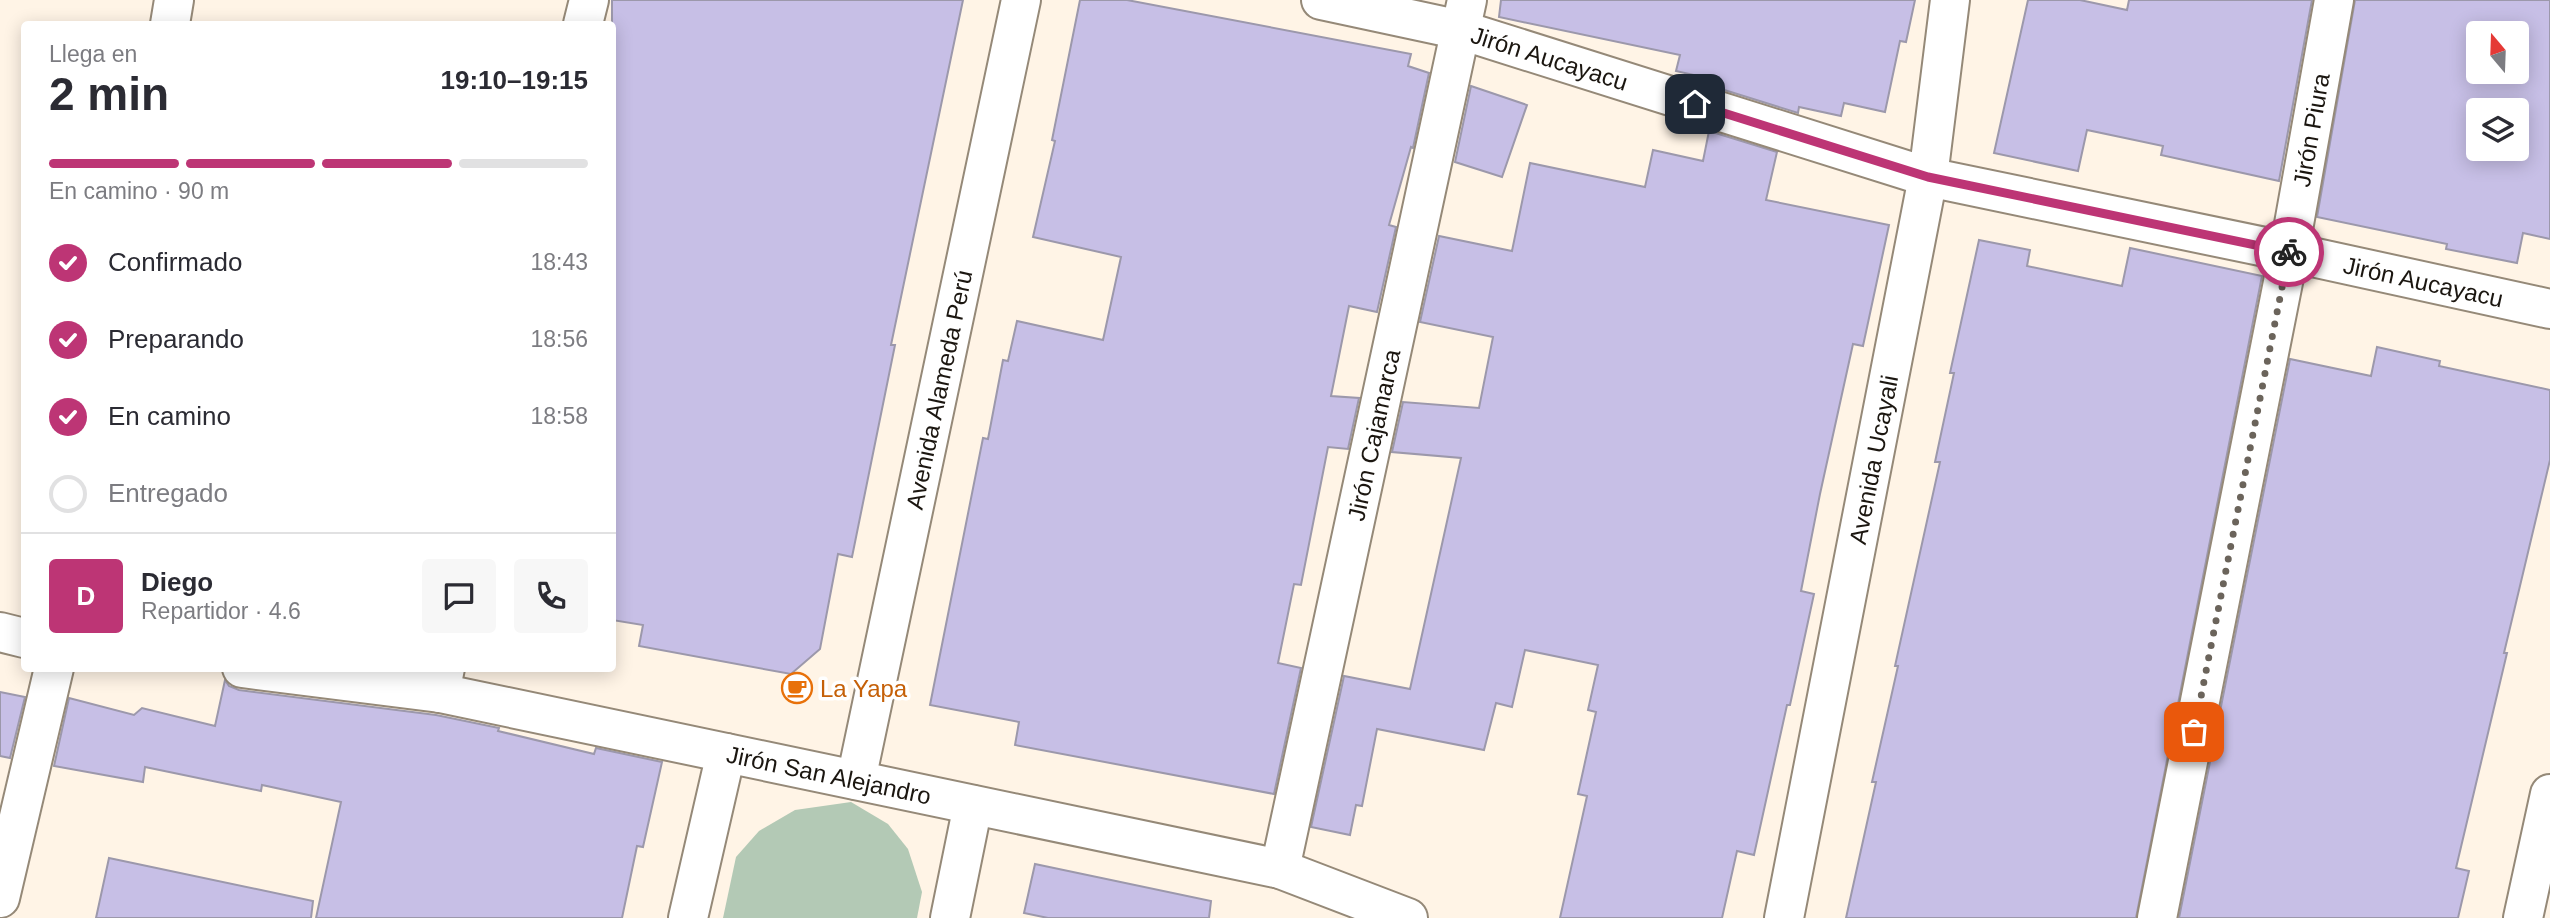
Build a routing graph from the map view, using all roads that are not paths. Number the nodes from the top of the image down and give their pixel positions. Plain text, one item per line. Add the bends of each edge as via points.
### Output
1 (174, 0) edge
2 (589, 0) edge
3 (1021, 0) edge
4 (1321, 0) edge
5 (1950, 0) edge
6 (2334, 0) edge
7 (1464, 15) edge
8 (170, 21) edge
9 (584, 21) edge
10 (1928, 177) junction
11 (2289, 252) junction
12 (2550, 309) edge
13 (0, 632) edge
14 (21, 637) edge
15 (53, 672) edge
16 (309, 672) edge
17 (442, 680) edge
18 (726, 753) junction
19 (856, 780) junction
20 (2550, 794) edge
21 (973, 804) junction
22 (1280, 869) junction
23 (0, 898) edge
24 (688, 918) edge
25 (950, 918) edge
26 (1408, 918) edge
27 (1784, 918) edge
28 (2157, 918) edge
29 (2523, 918) edge

1 - 8 main road
2 - 9 main road
3 - 19 main road, Avenida Alameda Perú
4 - 7 main road, Jirón Aucayacu
5 - 10 main road, Avenida Ucayali
6 - 11 main road, Jirón Piura
7 - 10 main road, Jirón Aucayacu
7 - 22 main road, Jirón Cajamarca
10 - 11 main road, Jirón Aucayacu
10 - 27 main road, Avenida Ucayali
11 - 12 main road, Jirón Aucayacu
11 - 28 main road, Jirón Piura
13 - 14 main road
15 - 23 main road
16 - 17 main road, Jirón San Alejandro
17 - 18 main road, Jirón San Alejandro
18 - 19 main road, Jirón San Alejandro
18 - 24 main road
19 - 21 main road, Jirón San Alejandro
20 - 29 main road
21 - 22 main road, Jirón San Alejandro
21 - 25 main road
22 - 26 main road, Jirón San Alejandro

